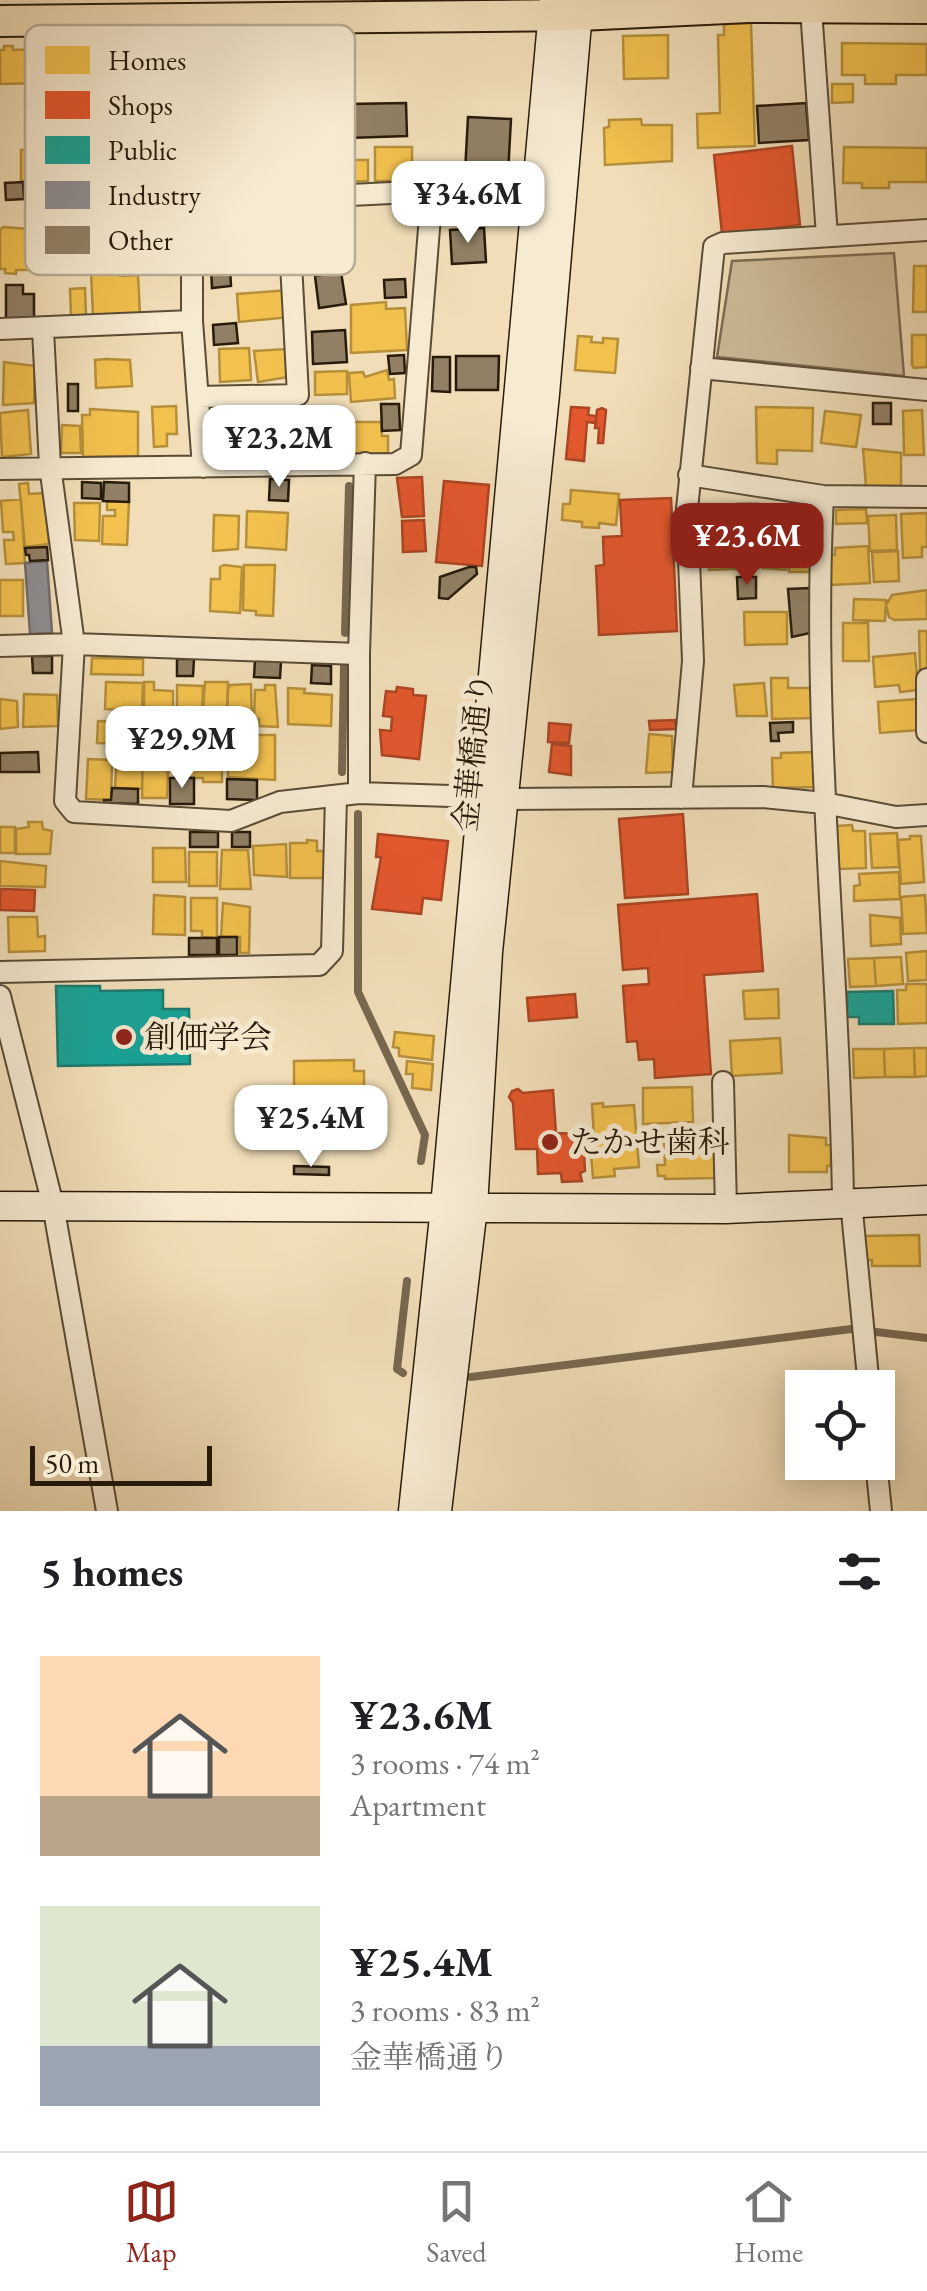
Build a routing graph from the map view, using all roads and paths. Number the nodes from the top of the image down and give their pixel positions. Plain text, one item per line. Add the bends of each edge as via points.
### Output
1 (816, 6) edge
2 (567, 8) edge
3 (927, 8) edge
4 (285, 16) junction
5 (0, 21) edge
6 (285, 25) edge
7 (355, 194) edge
8 (927, 230) edge
9 (827, 236) junction
10 (192, 275) edge
11 (293, 275) edge
12 (192, 321) junction
13 (0, 330) edge
14 (43, 330) junction
15 (701, 368) junction
16 (927, 390) edge
17 (198, 397) junction
18 (365, 463) junction
19 (50, 466) junction
20 (203, 466) junction
21 (0, 469) edge
22 (689, 475) junction
23 (823, 496) junction
24 (927, 497) edge
25 (74, 644) junction
26 (0, 646) edge
27 (359, 654) junction
28 (927, 679) edge
29 (927, 732) edge
30 (359, 793) junction
31 (336, 797) junction
32 (493, 798) junction
33 (681, 798) junction
34 (824, 804) junction
35 (927, 815) edge
36 (0, 972) edge
37 (0, 996) edge
38 (723, 1082) dead end
39 (927, 1200) edge
40 (847, 1201) junction
41 (53, 1205) junction
42 (0, 1206) edge
43 (459, 1207) junction
44 (726, 1208) junction
45 (867, 1370) edge
46 (878, 1480) edge
47 (107, 1511) edge
48 (414, 1511) edge
49 (437, 1511) edge
50 (882, 1511) edge

1 - 2 main road
1 - 3 main road
1 - 9 street
2 - 4 main road
2 - 32 street, 金華橋通り
4 - 5 main road
4 - 6 street
7 - 18 street via 432,191 411,454 395,464
8 - 9 street
9 - 15 street via 714,247
10 - 12 street
11 - 17 street via 298,394
12 - 14 street
12 - 17 street
13 - 14 street
14 - 19 street
15 - 16 street
15 - 22 street
17 - 20 street
18 - 20 street
18 - 27 street
19 - 20 street
19 - 21 street
19 - 25 street
22 - 23 street
22 - 33 street via 693,662
23 - 24 street
23 - 34 street
25 - 26 street
25 - 27 street
25 - 31 street via 64,801 74,812 231,820 280,802
27 - 30 street
28 - 29 street
30 - 31 street
30 - 32 street
31 - 36 street via 332,951 319,965
32 - 33 street
32 - 43 street, 金華橋通り via 488,952
33 - 34 street via 763,796
34 - 35 street via 896,818
34 - 40 street
37 - 41 street
38 - 44 street
39 - 40 street
40 - 44 street
40 - 45 street
41 - 42 street
41 - 43 street
41 - 47 street
43 - 44 street
43 - 48 street, 金華橋通り
43 - 49 street, 金華橋通り
46 - 50 street

